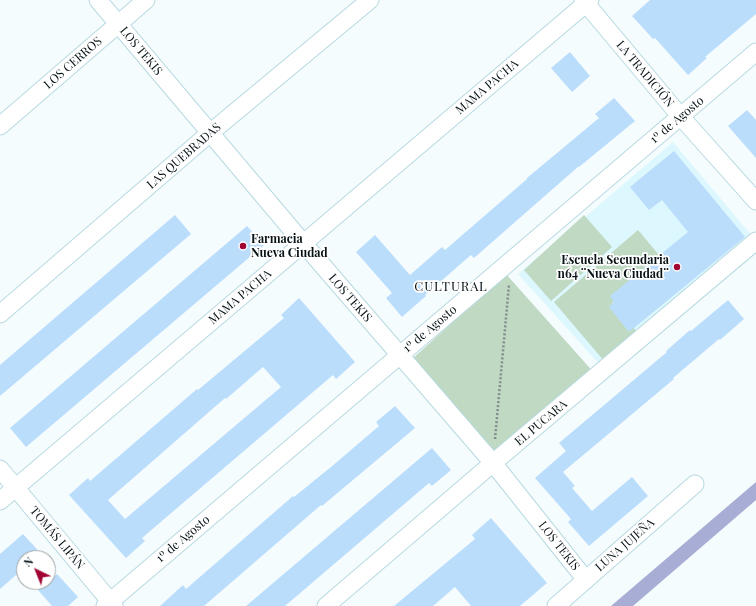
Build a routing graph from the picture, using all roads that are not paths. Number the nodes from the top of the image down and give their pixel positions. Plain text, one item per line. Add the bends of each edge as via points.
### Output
1 (98, 0) edge
2 (146, 0) edge
3 (370, 0) edge
4 (586, 1) edge
5 (118, 24) junction
6 (756, 52) edge
7 (681, 117) junction
8 (0, 126) edge
9 (210, 133) junction
10 (756, 201) edge
11 (756, 241) edge
12 (304, 244) junction
13 (0, 314) edge
14 (399, 355) junction
15 (493, 463) junction
16 (0, 469) edge
17 (695, 484) dead end
18 (15, 488) junction
19 (0, 501) edge
20 (586, 580) junction
21 (110, 604) edge
22 (326, 606) edge
23 (556, 606) edge

1 - 5 street, LOS TEKIS
2 - 5 street, LOS CERROS
3 - 9 street, LAS QUEBRADAS
4 - 7 street, LA TRADICIÓN
4 - 12 street, MAMA PACHA
5 - 8 street, LOS CERROS
5 - 9 street, LOS TEKIS
6 - 7 street, 1º de Agosto
7 - 10 street, LA TRADICIÓN
7 - 14 street, 1º de Agosto
9 - 12 street, LOS TEKIS
9 - 13 street, LAS QUEBRADAS
11 - 15 street, EL PUCARA
12 - 14 street, LOS TEKIS
12 - 18 street, MAMA PACHA
14 - 15 street, LOS TEKIS
14 - 21 street, 1º de Agosto
15 - 20 street, LOS TEKIS
15 - 22 street, EL PUCARA
16 - 18 street, TOMÁS LIPÁN
17 - 20 street, LUNA JUJEÑA
18 - 19 street, MAMA PACHA
18 - 21 street, TOMÁS LIPÁN
20 - 23 street, LUNA JUJEÑA

